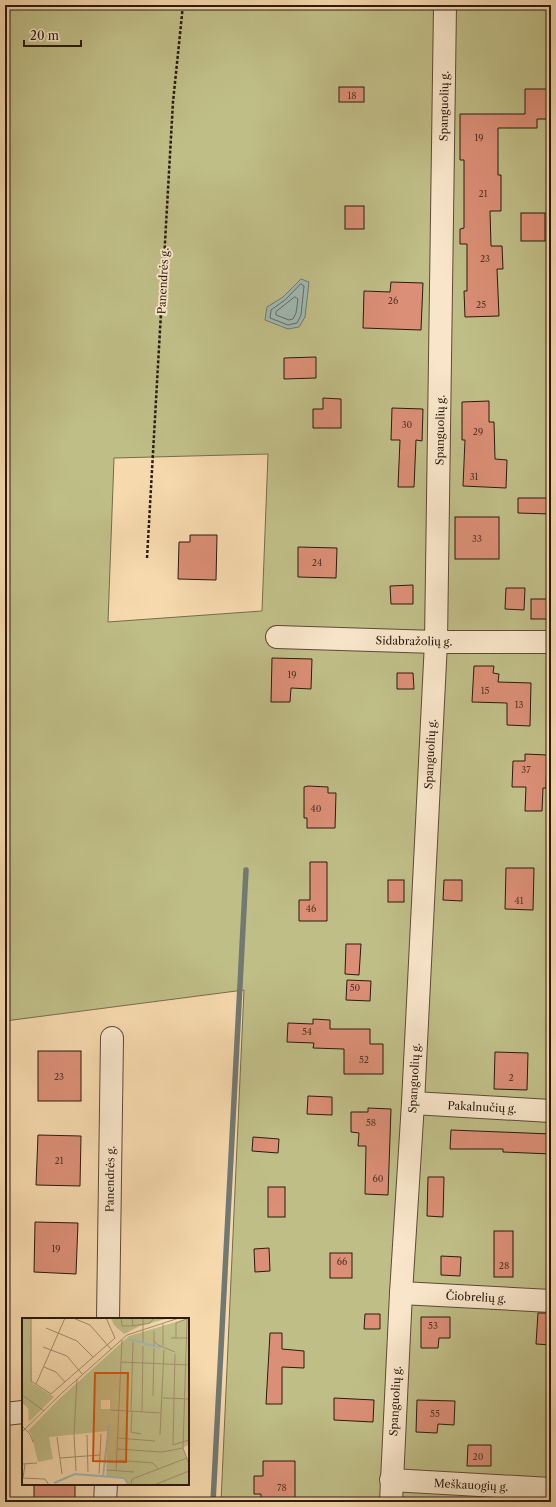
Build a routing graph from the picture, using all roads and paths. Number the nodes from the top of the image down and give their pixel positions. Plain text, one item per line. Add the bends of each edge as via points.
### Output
1 (183, 5) edge
2 (445, 5) edge
3 (147, 558) dead end
4 (278, 637) dead end
5 (436, 642) junction
6 (551, 642) edge
7 (112, 1038) dead end
8 (413, 1103) junction
9 (551, 1111) edge
10 (401, 1293) junction
11 (551, 1301) edge
12 (108, 1318) edge
13 (22, 1412) edge
14 (5, 1414) edge
15 (391, 1480) junction
16 (106, 1485) edge
17 (551, 1489) edge
18 (105, 1502) edge
19 (391, 1502) edge

1 - 3 path, Panendrės g. via 173,102
2 - 5 street, Spanguolių g.
4 - 5 street, Sidabražolių g.
5 - 6 street, Sidabražolių g.
5 - 8 street, Spanguolių g.
7 - 12 street, Panendrės g.
8 - 9 street, Pakalnučių g.
8 - 10 street, Spanguolių g.
10 - 11 street, Čiobrelių g.
10 - 15 street, Spanguolių g.
13 - 14 street
15 - 17 street, Meškauogių g.
15 - 19 street, Spanguolių g.
16 - 18 street

